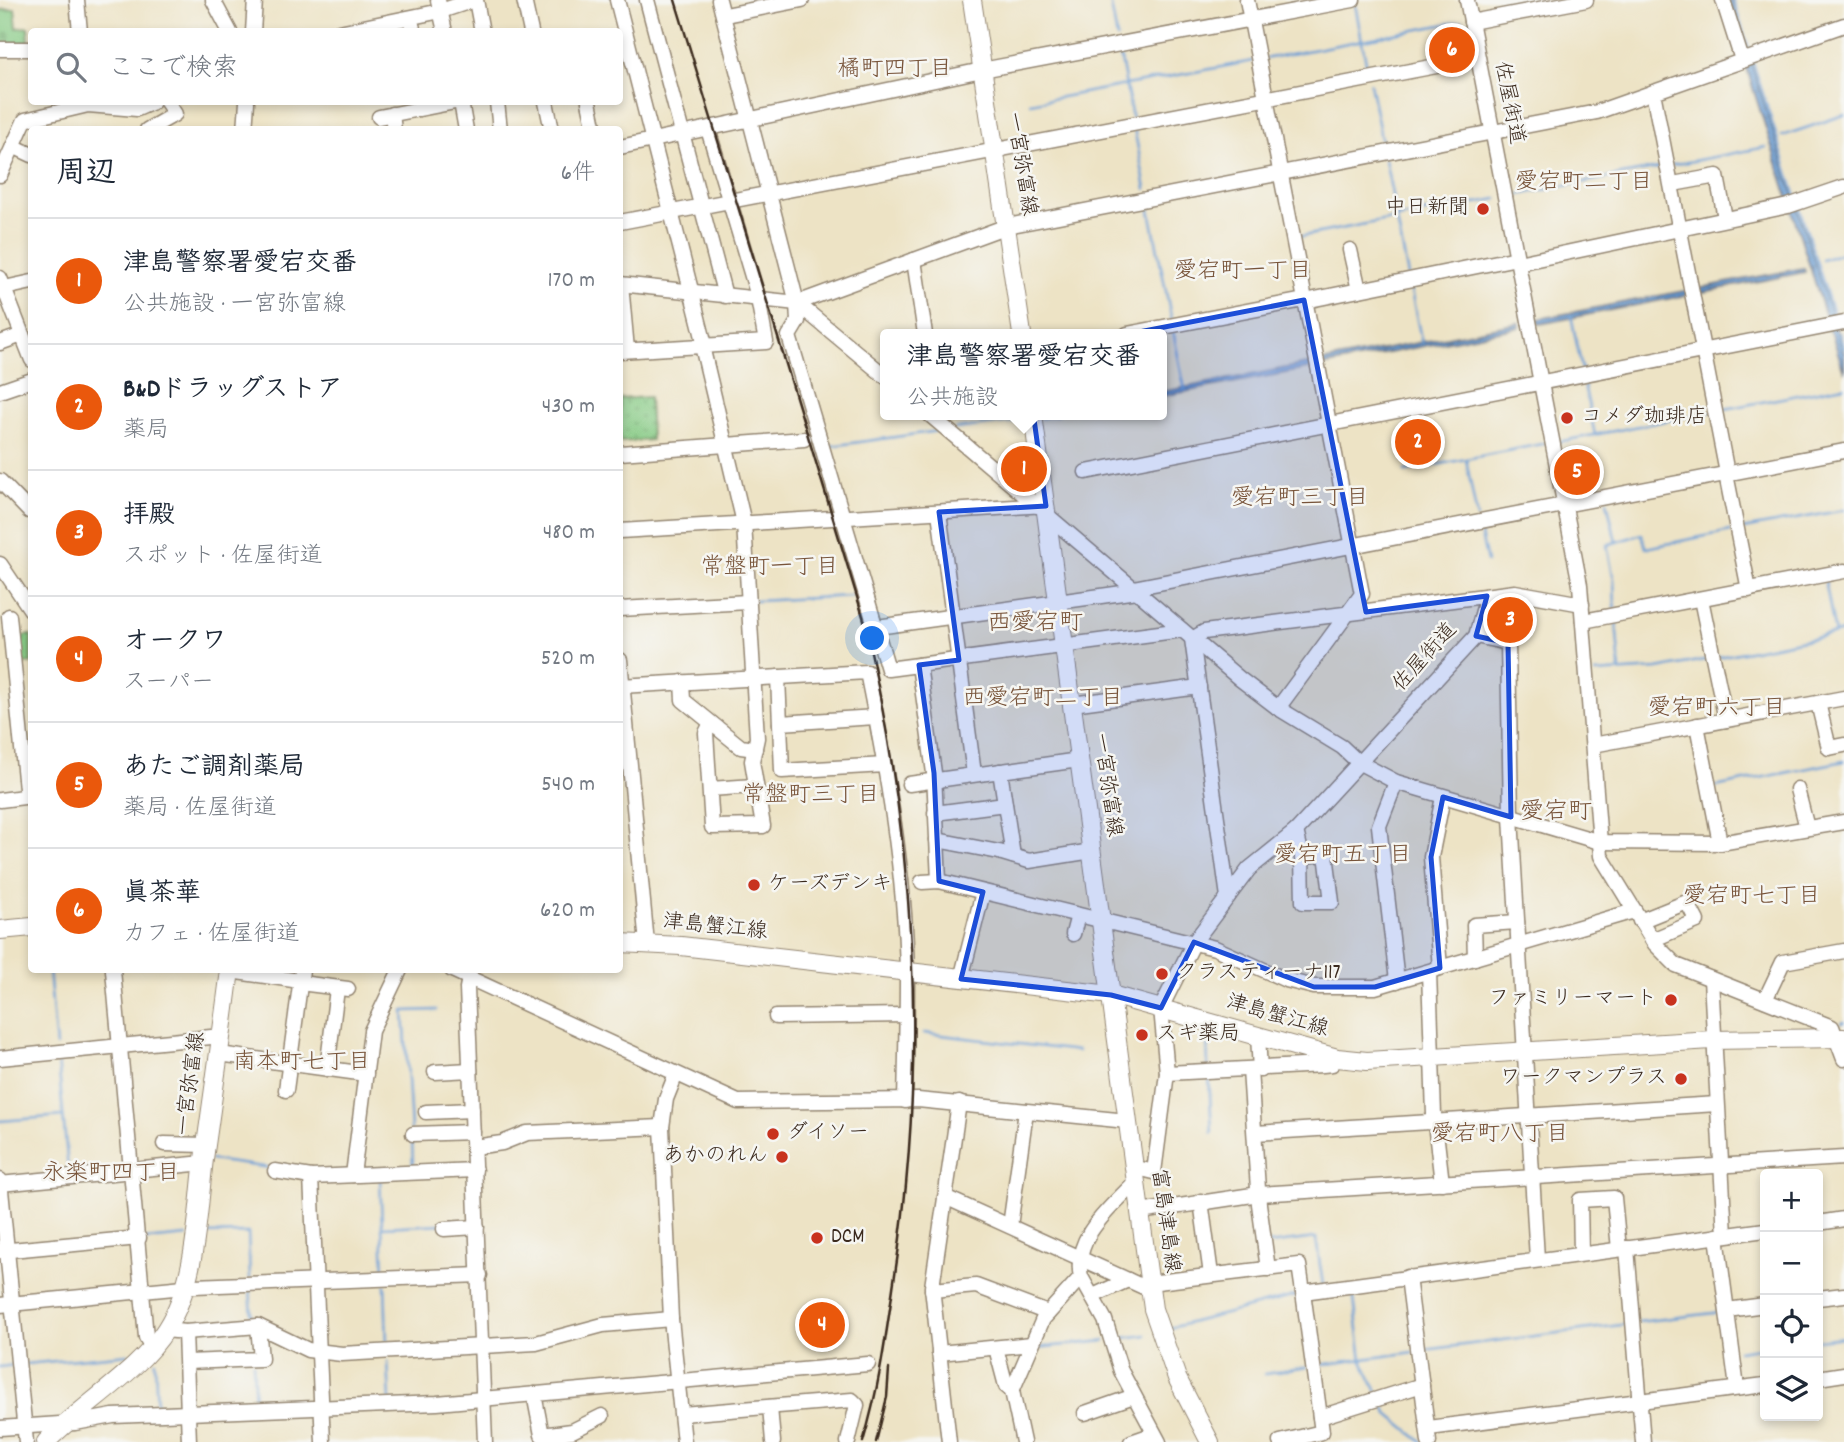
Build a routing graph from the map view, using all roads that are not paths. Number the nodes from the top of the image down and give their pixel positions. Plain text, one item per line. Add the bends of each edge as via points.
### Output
1 (77, 0) edge
2 (213, 0) edge
3 (255, 0) edge
4 (475, 0) edge
5 (524, 0) edge
6 (617, 0) edge
7 (647, 0) edge
8 (719, 0) edge
9 (802, 0) edge
10 (972, 0) edge
11 (1247, 0) edge
12 (1353, 0) edge
13 (1467, 0) edge
14 (1586, 0) edge
15 (1723, 0) edge
16 (439, 5) edge
17 (724, 15) junction
18 (1250, 19) junction
19 (1471, 22) junction
20 (412, 24) edge
21 (1844, 25) edge
22 (80, 28) edge
23 (228, 28) edge
24 (253, 28) edge
25 (376, 28) edge
26 (444, 28) edge
27 (481, 28) edge
28 (530, 28) edge
29 (621, 28) edge
30 (623, 39) edge
31 (0, 49) edge
32 (28, 49) edge
33 (1478, 58) junction
34 (1746, 59) junction
35 (982, 70) junction
36 (1653, 92) junction
37 (1266, 99) junction
38 (81, 105) edge
39 (104, 105) edge
40 (146, 105) edge
41 (169, 105) edge
42 (247, 105) edge
43 (424, 105) edge
44 (462, 105) edge
45 (496, 105) edge
46 (547, 105) edge
47 (590, 105) edge
48 (752, 119) junction
49 (154, 126) edge
50 (245, 126) edge
51 (392, 126) edge
52 (465, 126) edge
53 (499, 126) edge
54 (551, 126) edge
55 (594, 126) edge
56 (708, 129) junction
57 (1492, 132) junction
58 (681, 134) junction
59 (653, 140) junction
60 (13, 146) junction
61 (623, 146) edge
62 (995, 151) junction
63 (28, 153) edge
64 (1280, 174) junction
65 (0, 175) edge
66 (1673, 184) junction
67 (1844, 187) edge
68 (769, 192) junction
69 (729, 200) junction
70 (701, 206) junction
71 (671, 212) junction
72 (1725, 218) junction
73 (623, 221) edge
74 (1007, 226) junction
75 (1681, 228) junction
76 (1350, 250) dead end
77 (914, 260) junction
78 (1517, 260) junction
79 (28, 282) edge
80 (623, 284) edge
81 (1, 285) edge
82 (1359, 290) junction
83 (692, 292) junction
84 (725, 296) junction
85 (758, 299) junction
86 (1305, 300) junction
87 (797, 303) junction
88 (1842, 323) edge
89 (924, 329) edge
90 (1021, 329) edge
91 (1153, 329) edge
92 (0, 343) edge
93 (28, 346) edge
94 (704, 346) junction
95 (623, 350) edge
96 (1703, 351) junction
97 (880, 372) edge
98 (28, 381) edge
99 (1541, 383) junction
100 (0, 391) edge
101 (936, 420) edge
102 (1034, 420) edge
103 (1329, 425) junction
104 (804, 439) dead end
105 (725, 442) junction
106 (623, 444) edge
107 (1844, 451) edge
108 (623, 453) edge
109 (1086, 471) dead end
110 (1727, 473) junction
111 (1, 485) edge
112 (1565, 505) junction
113 (1044, 509) junction
114 (28, 510) edge
115 (939, 512) junction
116 (845, 517) junction
117 (744, 523) junction
118 (623, 531) edge
119 (1351, 545) junction
120 (0, 564) edge
121 (1844, 571) edge
122 (1135, 589) junction
123 (1749, 590) junction
124 (1487, 596) junction
125 (1701, 599) junction
126 (748, 602) junction
127 (1058, 602) junction
128 (1581, 604) junction
129 (28, 606) edge
130 (623, 609) edge
131 (28, 611) edge
132 (954, 615) junction
133 (1345, 615) junction
134 (5, 618) edge
135 (1583, 621) junction
136 (877, 627) junction
137 (1187, 635) junction
138 (1476, 636) junction
139 (1064, 646) junction
140 (959, 660) junction
141 (919, 665) junction
142 (778, 677) junction
143 (754, 678) junction
144 (682, 682) junction
145 (623, 686) edge
146 (1199, 687) junction
147 (1844, 698) edge
148 (1818, 703) junction
149 (1072, 704) junction
150 (623, 706) edge
151 (1278, 708) junction
152 (876, 717) junction
153 (1726, 720) junction
154 (711, 723) junction
155 (780, 723) junction
156 (1698, 725) junction
157 (27, 743) edge
158 (1593, 745) junction
159 (1844, 745) edge
160 (755, 749) junction
161 (1079, 760) junction
162 (1358, 762) junction
163 (885, 765) junction
164 (1000, 771) junction
165 (974, 774) junction
166 (933, 780) junction
167 (1396, 782) junction
168 (909, 784) dead end
169 (754, 786) junction
170 (710, 789) junction
171 (1797, 789) dead end
172 (28, 791) edge
173 (0, 792) edge
174 (28, 792) edge
175 (1443, 797) junction
176 (0, 800) edge
177 (1005, 804) junction
178 (935, 813) junction
179 (1511, 817) junction
180 (1844, 822) edge
181 (1807, 828) junction
182 (1296, 831) junction
183 (937, 840) junction
184 (1600, 842) junction
185 (1720, 843) junction
186 (1257, 845) dead end
187 (1091, 851) junction
188 (1013, 856) junction
189 (1302, 856) dead end
190 (1259, 861) junction
191 (939, 881) junction
192 (922, 882) dead end
193 (983, 892) junction
194 (1228, 897) junction
195 (1077, 915) junction
196 (1637, 916) junction
197 (1101, 920) junction
198 (1517, 922) junction
199 (28, 927) edge
200 (0, 930) edge
201 (1073, 934) dead end
202 (1652, 940) junction
203 (1194, 942) junction
204 (623, 943) edge
205 (647, 944) junction
206 (1518, 945) junction
207 (1844, 951) edge
208 (1475, 958) junction
209 (1434, 970) junction
210 (906, 972) junction
211 (113, 973) edge
212 (230, 973) edge
213 (257, 973) edge
214 (399, 973) edge
215 (458, 973) edge
216 (301, 978) edge
217 (469, 978) junction
218 (961, 979) junction
219 (1711, 979) junction
220 (1397, 981) junction
221 (1111, 995) junction
222 (1765, 1000) junction
223 (1161, 1008) junction
224 (906, 1015) junction
225 (776, 1017) dead end
226 (221, 1036) junction
227 (1258, 1036) junction
228 (1841, 1038) edge
229 (1713, 1040) junction
230 (120, 1046) junction
231 (1527, 1053) junction
232 (219, 1054) junction
233 (1433, 1057) junction
234 (0, 1058) edge
235 (1337, 1058) junction
236 (1844, 1059) edge
237 (289, 1064) junction
238 (327, 1069) junction
239 (470, 1070) junction
240 (1255, 1070) junction
241 (435, 1073) dead end
242 (1167, 1073) junction
243 (366, 1074) junction
244 (676, 1074) junction
245 (286, 1090) dead end
246 (905, 1101) junction
247 (959, 1103) junction
248 (1717, 1104) junction
249 (472, 1110) junction
250 (1026, 1111) junction
251 (426, 1112) dead end
252 (1530, 1115) junction
253 (1127, 1121) junction
254 (1436, 1121) junction
255 (663, 1127) junction
256 (1255, 1133) junction
257 (413, 1134) dead end
258 (474, 1139) junction
259 (164, 1144) dead end
260 (205, 1154) junction
261 (1844, 1158) edge
262 (1720, 1166) junction
263 (475, 1170) junction
264 (133, 1171) junction
265 (275, 1171) dead end
266 (353, 1175) junction
267 (1134, 1175) junction
268 (311, 1177) junction
269 (1534, 1177) junction
270 (1442, 1182) junction
271 (0, 1183) edge
272 (1259, 1194) junction
273 (946, 1197) junction
274 (1201, 1201) junction
275 (1140, 1212) junction
276 (1844, 1219) edge
277 (1823, 1222) edge
278 (1010, 1226) junction
279 (477, 1227) junction
280 (444, 1229) dead end
281 (1760, 1231) edge
282 (1721, 1236) junction
283 (139, 1238) junction
284 (1623, 1249) junction
285 (4, 1250) edge
286 (1581, 1253) junction
287 (1079, 1258) junction
288 (1537, 1259) junction
289 (1268, 1269) junction
290 (480, 1275) junction
291 (1211, 1275) junction
292 (1081, 1277) junction
293 (1408, 1277) junction
294 (1128, 1280) junction
295 (317, 1282) junction
296 (1149, 1286) junction
297 (184, 1289) junction
298 (932, 1290) junction
299 (144, 1292) junction
300 (1303, 1292) junction
301 (1844, 1295) edge
302 (1093, 1296) junction
303 (1823, 1297) edge
304 (6, 1305) edge
305 (1760, 1306) edge
306 (1727, 1310) junction
307 (1048, 1313) junction
308 (671, 1319) junction
309 (258, 1326) junction
310 (166, 1330) junction
311 (185, 1332) junction
312 (1032, 1345) junction
313 (151, 1346) junction
314 (482, 1346) junction
315 (996, 1348) junction
316 (320, 1352) junction
317 (939, 1353) junction
318 (187, 1362) junction
319 (868, 1364) dead end
320 (1844, 1374) edge
321 (1823, 1377) edge
322 (680, 1383) junction
323 (1422, 1385) junction
324 (1760, 1386) edge
325 (1737, 1388) junction
326 (1012, 1391) junction
327 (534, 1394) junction
328 (1134, 1396) junction
329 (483, 1400) junction
330 (1640, 1401) junction
331 (770, 1407) junction
332 (322, 1409) junction
333 (1084, 1413) dead end
334 (188, 1415) junction
335 (682, 1415) junction
336 (602, 1416) dead end
337 (1320, 1417) junction
338 (66, 1421) junction
339 (24, 1425) junction
340 (0, 1428) edge
341 (1429, 1435) edge
342 (1157, 1438) edge
343 (1300, 1440) edge
344 (26, 1442) edge
345 (46, 1442) edge
346 (190, 1442) edge
347 (323, 1442) edge
348 (485, 1442) edge
349 (684, 1442) edge
350 (773, 1442) edge
351 (848, 1442) edge
352 (949, 1442) edge
353 (1023, 1442) edge
354 (1131, 1442) edge
355 (1210, 1442) edge
356 (1280, 1442) edge
357 (1643, 1442) edge

1 - 22 street
2 - 23 street
3 - 24 street
4 - 16 street
4 - 27 street
5 - 28 street
6 - 29 street
7 - 58 street
8 - 17 street
9 - 17 street
10 - 35 main road, 一宮弥富線
11 - 18 street
12 - 18 street
13 - 19 street, 佐屋街道
14 - 19 street
15 - 34 street
16 - 20 street
16 - 26 street
17 - 48 street
18 - 35 street
18 - 37 street
19 - 33 street, 佐屋街道
20 - 25 street
21 - 34 street
30 - 59 street
31 - 32 street
33 - 37 street
33 - 57 street, 佐屋街道
34 - 36 street
35 - 48 street
35 - 62 main road, 一宮弥富線
36 - 57 street via 1597,112
36 - 66 street
37 - 62 street
37 - 64 street
38 - 60 street via 25,120
39 - 40 street via 137,109
41 - 49 street via 175,114
42 - 50 street
43 - 51 street via 385,115
44 - 52 street
45 - 53 street
46 - 54 street
47 - 55 street
48 - 56 street
48 - 68 street
56 - 58 street
56 - 69 street
57 - 64 street
57 - 78 street, 佐屋街道
58 - 59 street
58 - 70 street
59 - 61 street
59 - 71 street
60 - 63 street
60 - 65 street
62 - 68 street
62 - 74 main road, 一宮弥富線
64 - 74 street
64 - 86 street
66 - 72 street via 1717,176
66 - 75 street
67 - 72 street
68 - 69 street
68 - 87 street
69 - 70 street
69 - 85 street
70 - 71 street
70 - 84 street
71 - 73 street
71 - 83 street
72 - 75 street
74 - 77 street
74 - 90 main road, 一宮弥富線
75 - 78 street
75 - 96 street
76 - 82 street
77 - 87 street
77 - 89 street
78 - 82 street
78 - 99 street, 佐屋街道
79 - 81 street
80 - 83 street
81 - 93 street
82 - 86 street
83 - 84 street
83 - 94 street
84 - 85 street
85 - 87 street
85 - 94 street via 766,342
86 - 91 street
86 - 103 street
87 - 97 street
87 - 116 street via 798,321 789,336
88 - 96 street
92 - 93 street
94 - 95 street
94 - 105 street
96 - 99 street
96 - 110 street
98 - 100 street
99 - 103 street
99 - 112 street, 佐屋街道
101 - 113 street
102 - 113 main road, 一宮弥富線
103 - 109 street
103 - 119 street
104 - 105 street
105 - 106 street
105 - 108 street
105 - 117 street
107 - 110 street
110 - 112 street
110 - 123 street
111 - 114 street
112 - 119 street
112 - 128 street, 佐屋街道
113 - 115 street
113 - 122 street
113 - 127 main road, 一宮弥富線
115 - 116 street
115 - 132 street
116 - 117 street
116 - 136 street
117 - 118 street
117 - 126 street
119 - 122 street
119 - 133 street via 1362,594
120 - 129 street
121 - 123 street
122 - 127 street
122 - 137 street
123 - 125 street
124 - 128 street via 1515,592
124 - 133 street
124 - 138 street, 佐屋街道
125 - 135 street
125 - 153 street
126 - 130 street
126 - 143 street
127 - 132 street
127 - 139 main road, 一宮弥富線
128 - 135 street, 佐屋街道
131 - 134 street
132 - 136 street
132 - 140 street
133 - 137 street
133 - 151 street
134 - 157 street
135 - 158 street, 佐屋街道
136 - 141 street via 888,669
137 - 139 street
137 - 146 street
137 - 151 street
138 - 162 street, 佐屋街道
138 - 179 street via 1508,643
139 - 140 street
139 - 149 main road, 一宮弥富線
140 - 141 street
140 - 165 street
141 - 166 street
142 - 143 street
142 - 152 street via 867,672
142 - 155 street
143 - 144 street
143 - 160 street
144 - 145 street
144 - 154 street via 683,700
146 - 149 street
146 - 194 street
147 - 148 street
148 - 153 street
148 - 159 street via 1829,748
149 - 161 main road, 一宮弥富線
150 - 205 street
151 - 162 street
152 - 155 street
152 - 163 street
153 - 156 street
154 - 160 street via 741,747
154 - 170 street via 706,733
155 - 163 street via 782,771
156 - 158 street
156 - 185 street
158 - 184 street, 佐屋街道
160 - 169 street
161 - 164 street
161 - 187 main road, 一宮弥富線
162 - 167 street
162 - 182 street, 佐屋街道
163 - 210 street
164 - 165 street
164 - 177 street
165 - 166 street
166 - 168 street
166 - 178 street
167 - 175 street
167 - 220 street via 1379,826
169 - 170 street
169 - 170 street via 763,826 712,827
171 - 181 street
172 - 173 street
174 - 176 street
175 - 179 street
175 - 209 street via 1430,857
177 - 178 street
177 - 188 street
178 - 183 street
179 - 184 street
179 - 198 street
180 - 181 street
181 - 185 street
182 - 189 street
182 - 190 street, 佐屋街道
183 - 188 street
183 - 191 street
184 - 185 street
184 - 196 street, 佐屋街道 via 1601,856
186 - 190 street
187 - 188 street via 1029,861
187 - 197 main road, 一宮弥富線
190 - 194 street, 佐屋街道
191 - 192 street
191 - 193 street
193 - 195 street
193 - 218 street
194 - 203 street, 佐屋街道
195 - 197 street
195 - 201 street
196 - 202 street, 佐屋街道
196 - 202 street via 1687,902 1697,921
196 - 206 street
197 - 203 street
197 - 221 main road, 一宮弥富線
198 - 206 street
198 - 208 street via 1474,925
199 - 200 main road
202 - 219 street, 佐屋街道 via 1676,965
203 - 220 street via 1286,981 1314,987 1375,987
203 - 223 street, 佐屋街道
204 - 205 main road, 津島蟹江線
205 - 210 main road, 津島蟹江線
206 - 208 street
206 - 231 street
207 - 222 street via 1783,962
208 - 209 street
209 - 220 street
209 - 233 street
210 - 218 main road, 津島蟹江線
210 - 224 street
211 - 230 street
212 - 226 main road, 一宮弥富線
213 - 216 street
214 - 243 street via 371,1031
215 - 217 street
216 - 237 street
216 - 238 street via 342,989
217 - 239 street
217 - 244 street
218 - 221 main road, 津島蟹江線
219 - 222 street, 佐屋街道
219 - 229 street
221 - 223 main road, 津島蟹江線
221 - 253 main road, 富島津島線
222 - 228 street, 佐屋街道 via 1832,1027
223 - 227 main road, 津島蟹江線
223 - 242 street
224 - 225 street
224 - 246 street
226 - 230 street
226 - 232 main road, 一宮弥富線
227 - 235 main road, 津島蟹江線
227 - 240 street
228 - 229 main road, 津島蟹江線
228 - 236 street
229 - 231 main road, 津島蟹江線
229 - 248 street
230 - 234 street
230 - 264 street
231 - 233 main road, 津島蟹江線
231 - 252 street
232 - 237 street
232 - 260 main road, 一宮弥富線
233 - 235 main road, 津島蟹江線
233 - 254 street
235 - 240 street via 1332,1064
237 - 238 street
237 - 245 street
238 - 243 street
239 - 241 street
239 - 249 street
240 - 242 street
240 - 256 street
242 - 267 street via 1154,1172
243 - 266 street
244 - 246 street via 738,1102
244 - 255 street via 666,1099
246 - 247 street
247 - 250 street
247 - 273 street
248 - 252 street
248 - 262 street
249 - 251 street
249 - 258 street
250 - 253 street
250 - 278 street
252 - 254 street
252 - 269 street
253 - 267 main road, 富島津島線
254 - 256 street
254 - 270 street
255 - 258 street via 527,1133 502,1143
255 - 308 street
256 - 272 street
257 - 258 street
258 - 263 street
259 - 260 street
260 - 264 street
260 - 297 main road, 一宮弥富線
261 - 262 street
262 - 269 street
262 - 282 street
263 - 266 street
263 - 279 street
264 - 271 street
264 - 283 street
265 - 268 street
266 - 268 street
267 - 275 main road, 富島津島線
267 - 287 street via 1091,1228
268 - 295 street
269 - 270 street
269 - 288 street
270 - 272 street
271 - 285 street
272 - 274 street
272 - 289 street
273 - 278 street
273 - 298 street
274 - 275 street
274 - 291 street
275 - 296 main road, 富島津島線
276 - 277 street
278 - 287 street
279 - 280 street
279 - 290 street
281 - 282 street
282 - 284 street
282 - 306 street
283 - 285 street
283 - 299 street
284 - 286 street
284 - 286 street via 1614,1198 1580,1200
284 - 330 street
285 - 304 street
286 - 288 street
287 - 292 street
287 - 294 street
288 - 293 street
289 - 291 street
289 - 300 street via 1299,1265
290 - 295 street
290 - 314 street
291 - 296 street
292 - 302 street
292 - 307 street
293 - 300 street
293 - 323 street
294 - 296 street
294 - 302 street
295 - 297 street
295 - 316 street
296 - 355 main road, 富島津島線 via 1165,1349
297 - 299 street
297 - 310 main road, 一宮弥富線
298 - 307 street via 976,1286
298 - 317 street
299 - 304 street
299 - 313 street via 146,1336
300 - 337 street
301 - 303 street
302 - 328 street
304 - 339 street
305 - 306 street
306 - 325 street
307 - 312 street
308 - 314 street via 603,1325 546,1342
308 - 322 street
309 - 311 street
309 - 316 street via 294,1345
309 - 318 street via 261,1359
310 - 311 street
310 - 313 main road, 一宮弥富線
311 - 318 street
312 - 315 street
312 - 326 street
313 - 338 main road, 一宮弥富線 via 128,1371
314 - 316 street
314 - 329 street
315 - 317 street
315 - 326 street via 1006,1386
316 - 332 street
317 - 352 street
318 - 334 street
319 - 322 street
320 - 321 street
322 - 327 street
322 - 335 street
323 - 337 street
323 - 341 street
324 - 325 street
325 - 330 street
326 - 353 street
327 - 329 street
327 - 336 street via 542,1435 572,1431
328 - 333 street
328 - 342 street
329 - 332 street
329 - 348 street
330 - 341 street
330 - 357 street
331 - 335 street
331 - 350 street
331 - 351 street via 852,1401 857,1405
332 - 334 street
332 - 347 street
334 - 338 street
334 - 346 street
335 - 349 street
337 - 343 street via 1322,1432
338 - 339 street
338 - 345 main road, 一宮弥富線
339 - 340 street
339 - 344 street
342 - 354 street
343 - 356 street

